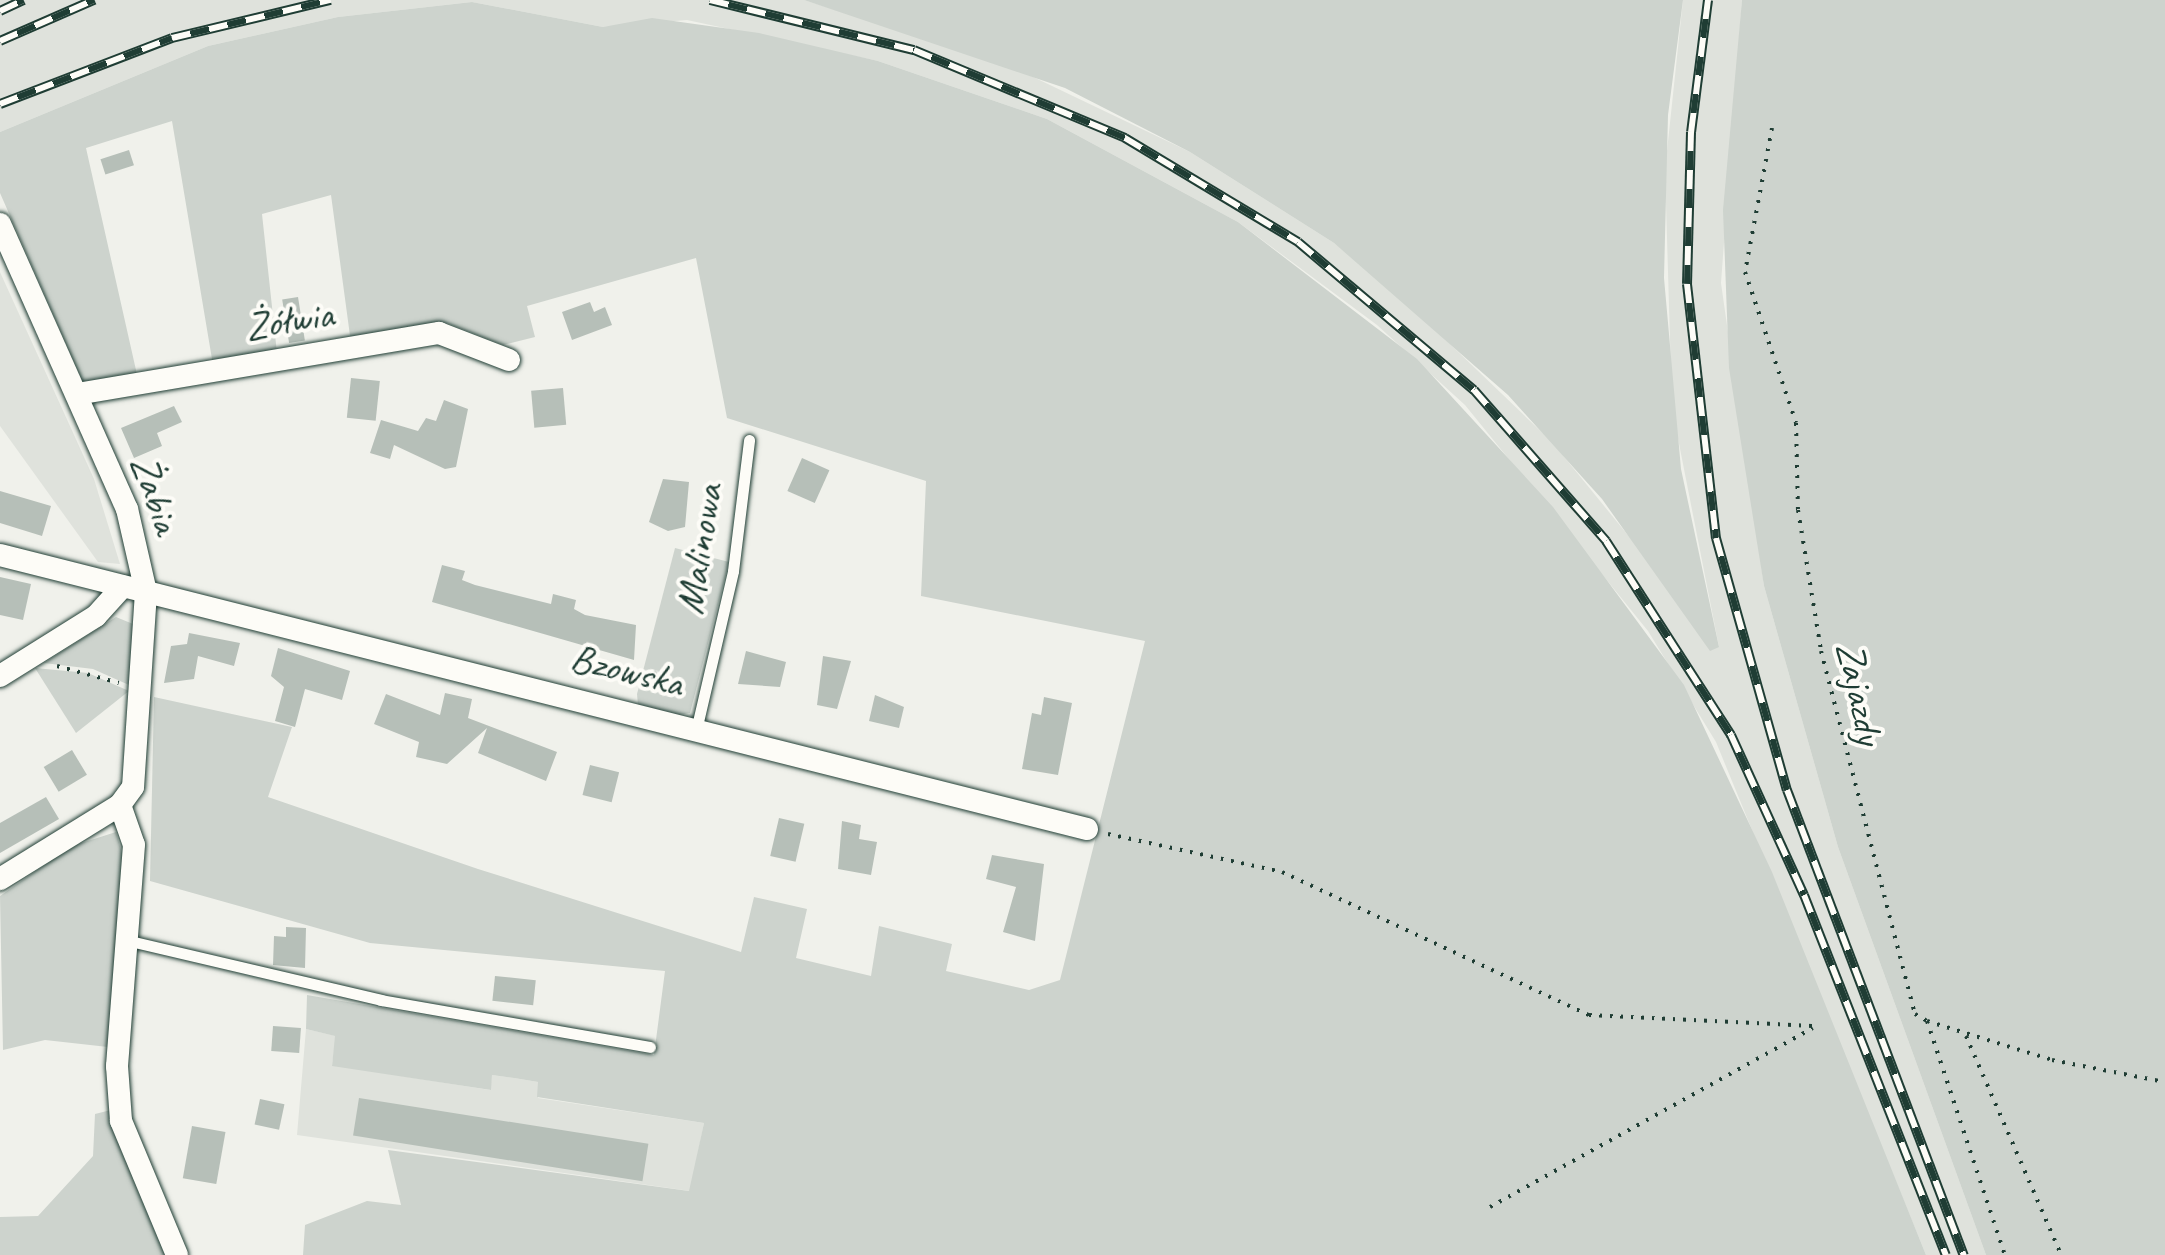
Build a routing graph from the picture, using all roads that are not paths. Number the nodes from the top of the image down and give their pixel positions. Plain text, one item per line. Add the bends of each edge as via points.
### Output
1 (0, 224) edge
2 (509, 360) dead end
3 (77, 394) junction
4 (749, 440) dead end
5 (0, 555) edge
6 (134, 589) junction
7 (0, 676) edge
8 (697, 726) junction
9 (120, 805) junction
10 (1087, 830) road end
11 (0, 879) edge
12 (130, 941) junction
13 (650, 1047) dead end
14 (176, 1255) edge

1 - 3 street, Żabia
2 - 3 street, Żółwia via 439,334
3 - 6 street, Żabia via 127,509
4 - 8 lane, Malinowa via 733,571
5 - 6 street, Bzowska
6 - 7 street
6 - 8 street, Bzowska
6 - 9 street, Żabia via 136,777
8 - 10 street, Bzowska
9 - 11 street
9 - 12 street via 134,845
12 - 13 lane via 380,1000
12 - 14 street via 117,1066 124,1134

